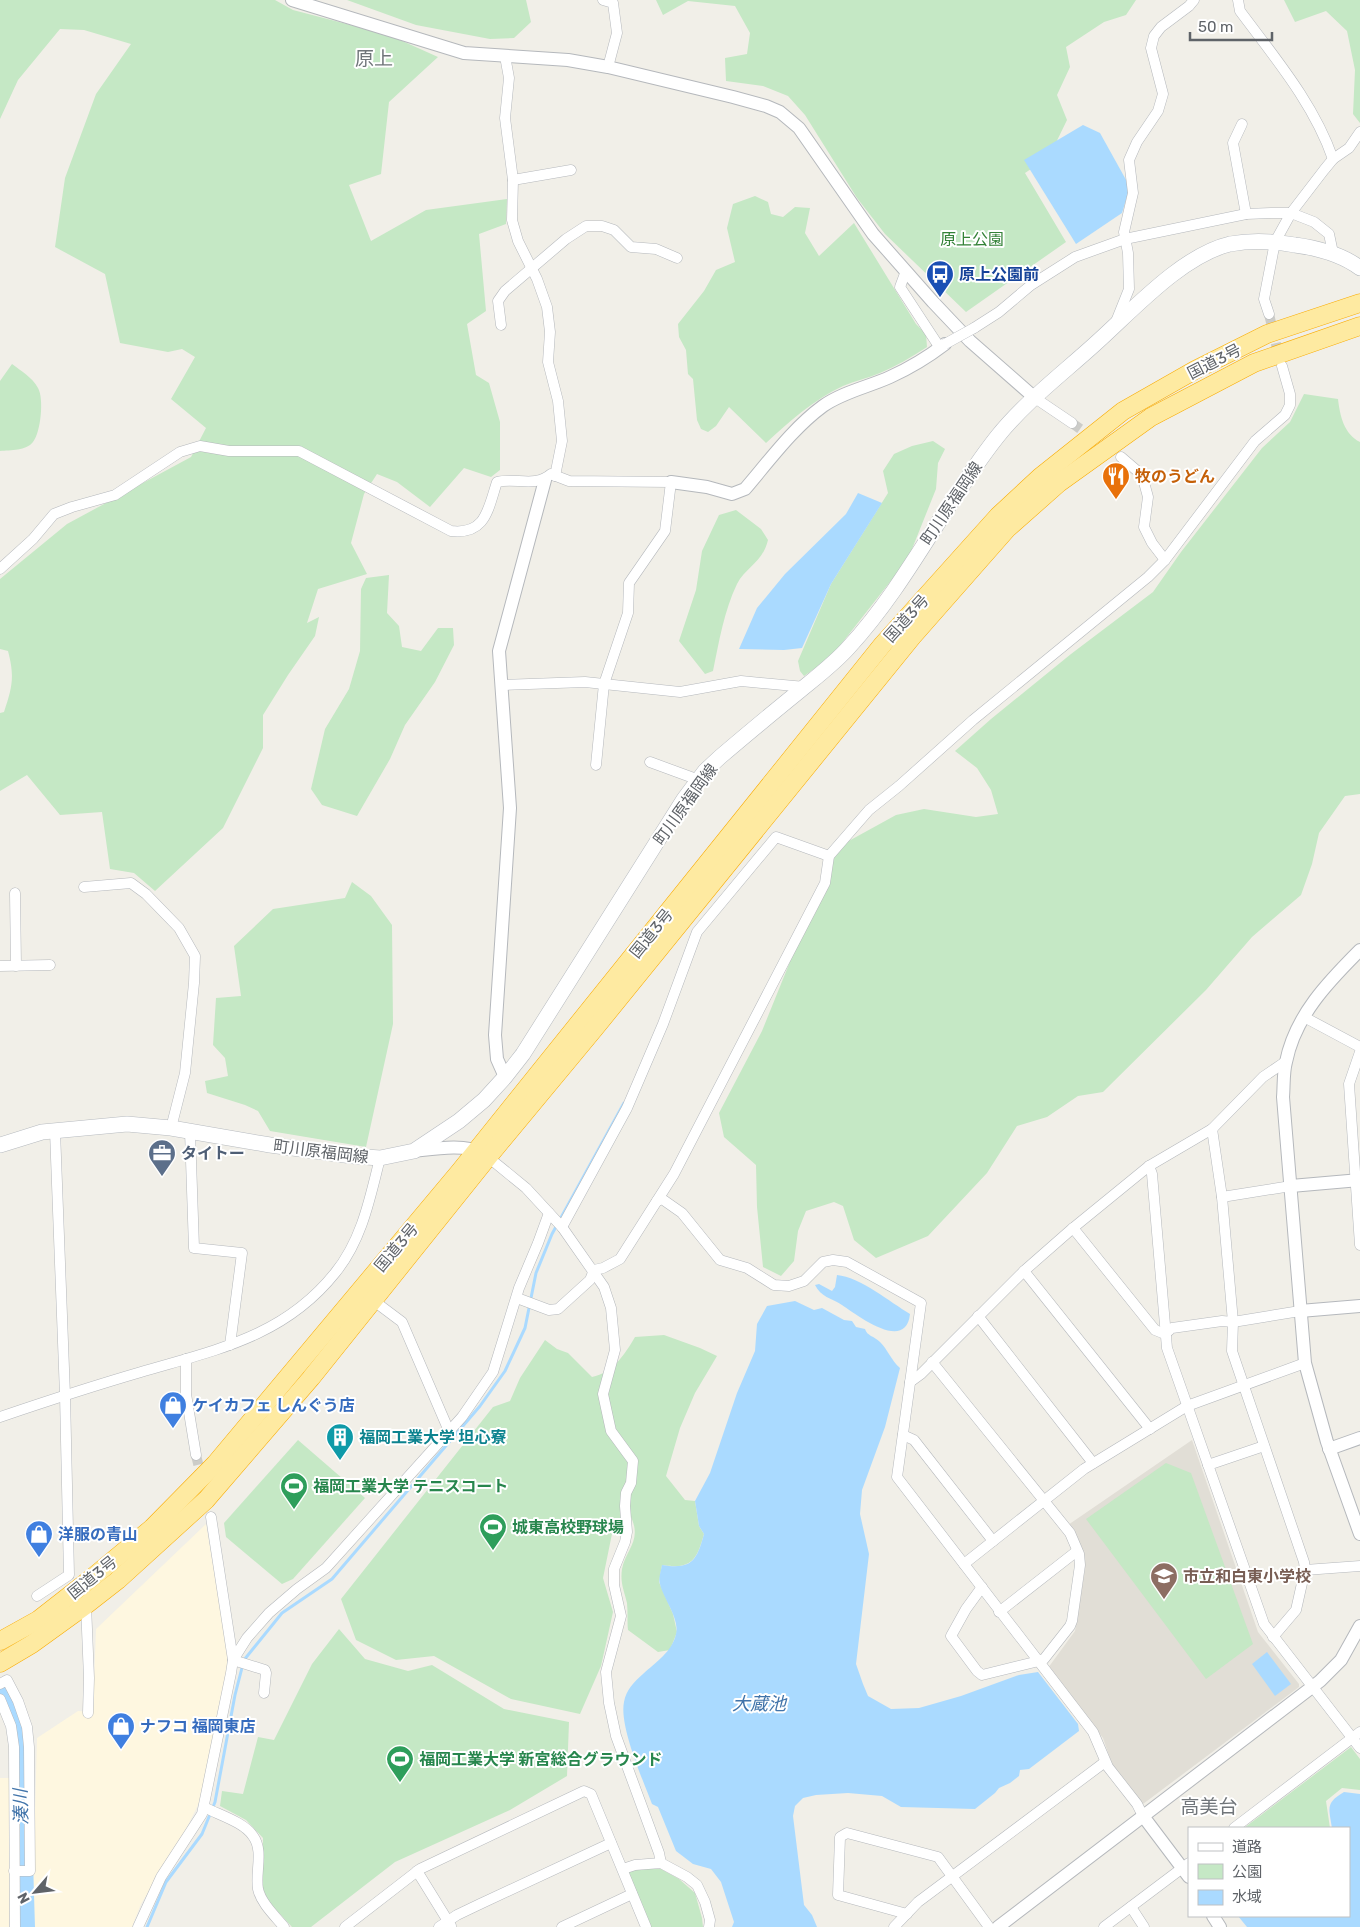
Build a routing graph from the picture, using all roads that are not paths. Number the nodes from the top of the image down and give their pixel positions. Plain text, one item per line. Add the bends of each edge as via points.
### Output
1 (292, 0) edge
2 (603, 0) edge
3 (1194, 0) edge
4 (1238, 0) edge
5 (614, 2) edge
6 (505, 56) junction
7 (608, 67) junction
8 (1242, 124) dead end
9 (1360, 132) edge
10 (1333, 159) junction
11 (571, 170) dead end
12 (513, 180) junction
13 (1291, 213) junction
14 (1246, 214) junction
15 (1125, 240) junction
16 (1275, 242) junction
17 (1333, 253) junction
18 (677, 258) dead end
19 (1360, 268) edge
20 (532, 269) junction
21 (906, 271) junction
22 (1360, 303) edge
23 (1269, 314) tunnel mouth
24 (501, 325) dead end
25 (1360, 326) edge
26 (1114, 327) junction
27 (943, 346) junction
28 (1282, 366) tunnel mouth
29 (1035, 398) junction
30 (1072, 423) tunnel mouth
31 (1121, 457) dead end
32 (550, 478) junction
33 (671, 482) junction
34 (1165, 560) junction
35 (0, 569) edge
36 (604, 684) junction
37 (502, 685) junction
38 (805, 687) junction
39 (650, 762) dead end
40 (596, 765) dead end
41 (699, 780) junction
42 (830, 856) junction
43 (84, 887) dead end
44 (15, 893) dead end
45 (1360, 950) edge
46 (50, 965) dead end
47 (0, 966) edge
48 (16, 966) junction
49 (1304, 1018) junction
50 (1360, 1047) edge
51 (1360, 1052) edge
52 (1286, 1062) junction
53 (505, 1077) junction
54 (172, 1128) junction
55 (1212, 1129) junction
56 (55, 1131) junction
57 (190, 1131) junction
58 (0, 1145) edge
59 (414, 1151) junction
60 (482, 1153) junction
61 (380, 1158) junction
62 (1148, 1166) junction
63 (1358, 1180) edge
64 (1291, 1186) junction
65 (1222, 1197) junction
66 (656, 1201) junction
67 (549, 1213) junction
68 (562, 1227) junction
69 (1073, 1228) junction
70 (1360, 1244) edge
71 (594, 1270) junction
72 (1024, 1271) junction
73 (517, 1298) junction
74 (374, 1300) junction
75 (1360, 1306) edge
76 (1300, 1311) junction
77 (978, 1316) junction
78 (1232, 1322) junction
79 (1165, 1334) junction
80 (230, 1345) junction
81 (186, 1359) junction
82 (932, 1362) junction
83 (1305, 1362) junction
84 (910, 1382) junction
85 (1243, 1385) junction
86 (66, 1395) junction
87 (1188, 1406) junction
88 (0, 1417) edge
89 (1150, 1429) junction
90 (449, 1431) junction
91 (903, 1435) junction
92 (1360, 1438) edge
93 (1264, 1446) junction
94 (1330, 1449) junction
95 (196, 1456) tunnel mouth
96 (1093, 1463) junction
97 (1208, 1466) junction
98 (1044, 1501) junction
99 (211, 1517) dead end
100 (1360, 1534) edge
101 (993, 1541) junction
102 (1077, 1550) junction
103 (964, 1564) junction
104 (1360, 1566) edge
105 (1305, 1570) junction
106 (982, 1587) junction
107 (37, 1596) dead end
108 (86, 1605) junction
109 (999, 1612) junction
110 (1360, 1626) edge
111 (1273, 1637) junction
112 (0, 1641) edge
113 (233, 1660) junction
114 (1039, 1661) junction
115 (0, 1663) edge
116 (0, 1684) edge
117 (1313, 1687) junction
118 (264, 1693) dead end
119 (0, 1699) edge
120 (88, 1713) dead end
121 (1357, 1736) edge
122 (1360, 1748) edge
123 (1105, 1762) junction
124 (204, 1807) junction
125 (1143, 1816) junction
126 (1235, 1827) edge
127 (611, 1843) junction
128 (661, 1863) junction
129 (623, 1869) junction
130 (1187, 1869) edge
131 (14, 1871) junction
132 (417, 1871) junction
133 (952, 1876) junction
134 (632, 1894) junction
135 (1131, 1906) junction
136 (907, 1914) junction
137 (446, 1925) edge
138 (15, 1927) edge
139 (138, 1927) edge
140 (284, 1927) edge
141 (345, 1927) edge
142 (562, 1927) edge
143 (646, 1927) edge
144 (709, 1927) edge
145 (894, 1927) edge
146 (989, 1927) edge
147 (998, 1927) edge
148 (1104, 1927) edge
149 (1144, 1927) edge

1 - 6 street via 464,53
2 - 5 street
3 - 15 street via 1154,36 1151,48 1163,94 1158,111 1137,142 1130,160 1133,193
4 - 10 street via 1240,11 1297,87
5 - 7 street via 617,33
6 - 7 street via 568,60
6 - 12 street via 509,78 505,118
7 - 21 street via 733,97 780,112 799,128 873,234
8 - 14 street via 1233,143
9 - 10 street via 1350,148
10 - 13 street
11 - 12 street
12 - 20 street via 512,220
13 - 14 street
13 - 16 street
13 - 17 street via 1314,222 1329,234
14 - 15 street
15 - 26 street via 1129,289
15 - 27 street, bridge via 1075,257 1031,285 999,312
16 - 17 main road, 町川原福岡線
16 - 23 street via 1264,299
16 - 26 main road, 町川原福岡線 via 1249,241 1228,245 1196,259 1157,288
17 - 19 main road, 町川原福岡線
18 - 20 street via 656,249 631,248 614,230 586,226
20 - 24 street via 505,290 498,301
20 - 32 street via 547,307 550,332 548,362 558,401 562,441
21 - 27 street via 900,287
21 - 29 street via 970,341
22 - 60 highway, 国道3号 via 1268,334 1123,411 1040,477 998,516 883,644
25 - 60 highway, 国道3号 via 1254,363 1151,417 1059,483 1007,529 912,637 595,1028
26 - 29 main road, 町川原福岡線
27 - 33 street via 889,378 824,405 803,423 745,489 732,494
28 - 34 street via 1290,394 1285,416 1255,442
29 - 30 street
29 - 38 main road, 町川原福岡線 via 997,438 867,625 849,647
31 - 34 street via 1142,475 1148,496 1144,527
32 - 33 street
32 - 35 street via 497,482 484,520 463,532 451,531 299,450 229,450 200,446 180,452 115,495 54,514 33,539
32 - 37 street via 499,651
33 - 36 street via 665,531 629,583 628,613
34 - 42 street via 869,810
36 - 37 street
36 - 38 street via 680,692 741,681
36 - 40 street
37 - 53 street via 510,808 495,1035 497,1059
38 - 41 main road, 町川原福岡線 via 720,757
39 - 41 street
41 - 53 main road, 町川原福岡線
42 - 66 street via 825,883 691,1143
42 - 68 street via 776,837 697,932 664,1024 627,1108
43 - 54 street via 131,883 179,928 195,956 185,1072
44 - 48 street
45 - 49 street via 1312,1002
46 - 48 street
47 - 48 street
49 - 50 street
49 - 52 street via 1294,1034
51 - 63 street via 1349,1084
52 - 55 street via 1263,1077
52 - 64 street via 1283,1097
53 - 59 main road, 町川原福岡線 via 460,1121
54 - 56 main road, 町川原福岡線 via 127,1124
54 - 57 main road, 町川原福岡線
55 - 62 street
55 - 65 street
56 - 58 main road, 町川原福岡線
56 - 86 street
57 - 61 main road, 町川原福岡線 via 270,1145
57 - 80 street via 194,1248 242,1253
59 - 60 street via 446,1148
59 - 61 main road, 町川原福岡線
60 - 67 street via 526,1188
60 - 74 highway, 国道3号
60 - 112 highway, 国道3号 via 447,1186 215,1464 152,1528 38,1620
61 - 80 street via 360,1232 336,1272 285,1320
62 - 69 street
62 - 79 street via 1152,1174
63 - 64 street
63 - 70 street
64 - 65 street
64 - 76 street
65 - 78 street
66 - 71 street via 620,1259
66 - 84 street via 662,1199 682,1213 720,1260 746,1268 774,1285 789,1286 804,1281 823,1262 840,1261 921,1303
67 - 68 street
67 - 73 street
68 - 71 street
69 - 72 street
69 - 79 street via 1155,1330
71 - 73 street via 590,1280 558,1309 549,1310
71 - 128 street via 611,1308 614,1350 603,1394 611,1431 633,1461 631,1483 626,1493 626,1532 614,1569 621,1616 606,1672 608,1704 616,1736
72 - 77 street
72 - 89 street
73 - 90 street via 493,1372
74 - 90 street via 402,1322
74 - 108 highway, 国道3号 via 206,1500
75 - 76 street
76 - 78 street
76 - 83 street
77 - 82 street
77 - 96 street
78 - 79 street via 1172,1328
78 - 85 street via 1232,1351
79 - 87 street via 1166,1348
80 - 81 street
81 - 86 street
81 - 95 street via 186,1394
82 - 84 street
82 - 98 street
83 - 85 street
83 - 94 street
84 - 91 street
85 - 87 street
85 - 93 street
86 - 88 street
86 - 107 street via 70,1575
87 - 89 street
87 - 97 street
89 - 96 street
90 - 113 street via 326,1568 268,1613
91 - 101 street via 914,1440
91 - 103 street via 897,1477
92 - 94 street
93 - 97 street
93 - 105 street
94 - 100 street
96 - 98 street
97 - 111 street via 1264,1624
98 - 101 street
98 - 102 street via 1070,1533
99 - 113 street
101 - 103 street
102 - 109 street
102 - 114 street via 1080,1565 1072,1621 1044,1659
103 - 106 street
104 - 105 street
105 - 111 street via 1296,1610
106 - 109 street
106 - 114 street via 951,1636 977,1671 982,1675
108 - 115 highway, 国道3号
108 - 120 street
109 - 114 street
110 - 117 street via 1341,1660
111 - 117 street
113 - 118 street via 265,1670
113 - 124 street
114 - 123 street via 1093,1732
116 - 131 street via 7,1680 18,1701 29,1748 30,1871
117 - 121 street
117 - 125 street
119 - 131 street via 11,1726 14,1748
121 - 122 street
121 - 126 street
123 - 125 street
123 - 133 street
124 - 139 street via 190,1835 161,1877
124 - 140 street via 253,1834 258,1850 258,1891
125 - 130 street
125 - 147 street
127 - 129 street
127 - 132 street via 591,1794 584,1791
127 - 137 street via 480,1904
128 - 129 street
128 - 144 street via 697,1885 705,1902
129 - 134 street
130 - 135 street
131 - 138 street
132 - 137 street
132 - 141 street
133 - 136 street
133 - 136 street via 938,1858 843,1834 840,1837 838,1895
133 - 146 street
134 - 142 street
134 - 143 street
135 - 148 street
135 - 149 street
136 - 145 street

